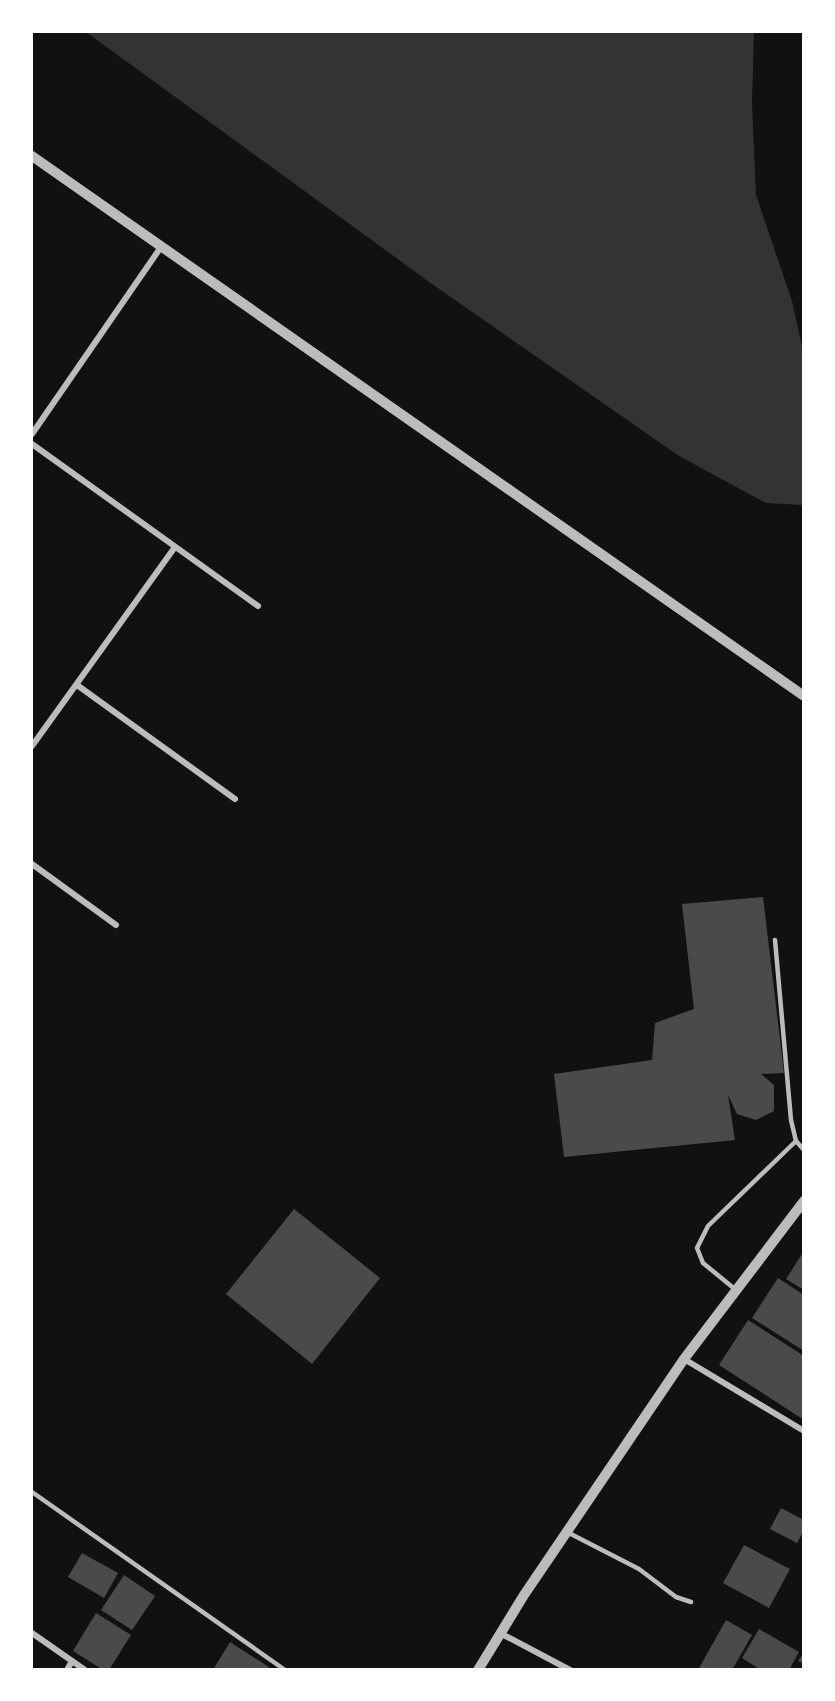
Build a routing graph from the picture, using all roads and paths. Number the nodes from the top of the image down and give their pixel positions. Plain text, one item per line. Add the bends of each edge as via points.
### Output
1 (32, 156) edge
2 (162, 247) junction
3 (32, 434) edge
4 (32, 444) edge
5 (175, 547) junction
6 (258, 606) dead end
7 (77, 685) junction
8 (804, 696) edge
9 (32, 746) edge
10 (235, 800) dead end
11 (32, 864) edge
12 (116, 925) dead end
13 (775, 940) dead end
14 (796, 1141) junction
15 (804, 1150) edge
16 (804, 1201) edge
17 (736, 1290) junction
18 (684, 1359) junction
19 (804, 1431) edge
20 (32, 1492) edge
21 (567, 1532) junction
22 (691, 1602) dead end
23 (32, 1633) edge
24 (500, 1634) junction
25 (72, 1661) junction
26 (67, 1670) edge
27 (86, 1670) edge
28 (285, 1670) edge
29 (478, 1670) edge
30 (570, 1670) edge

1 - 2 street
2 - 3 street
2 - 8 street
4 - 5 street
5 - 6 street
5 - 7 street
7 - 9 street
7 - 10 street
11 - 12 street
13 - 14 lane
14 - 15 lane
14 - 17 lane via 708,1226 697,1248 703,1263
16 - 17 street
17 - 18 street
18 - 19 street
18 - 21 street
20 - 28 lane
21 - 22 lane via 639,1569 676,1597
21 - 24 street
23 - 25 street
24 - 29 street
24 - 30 street
25 - 26 street
25 - 27 street

